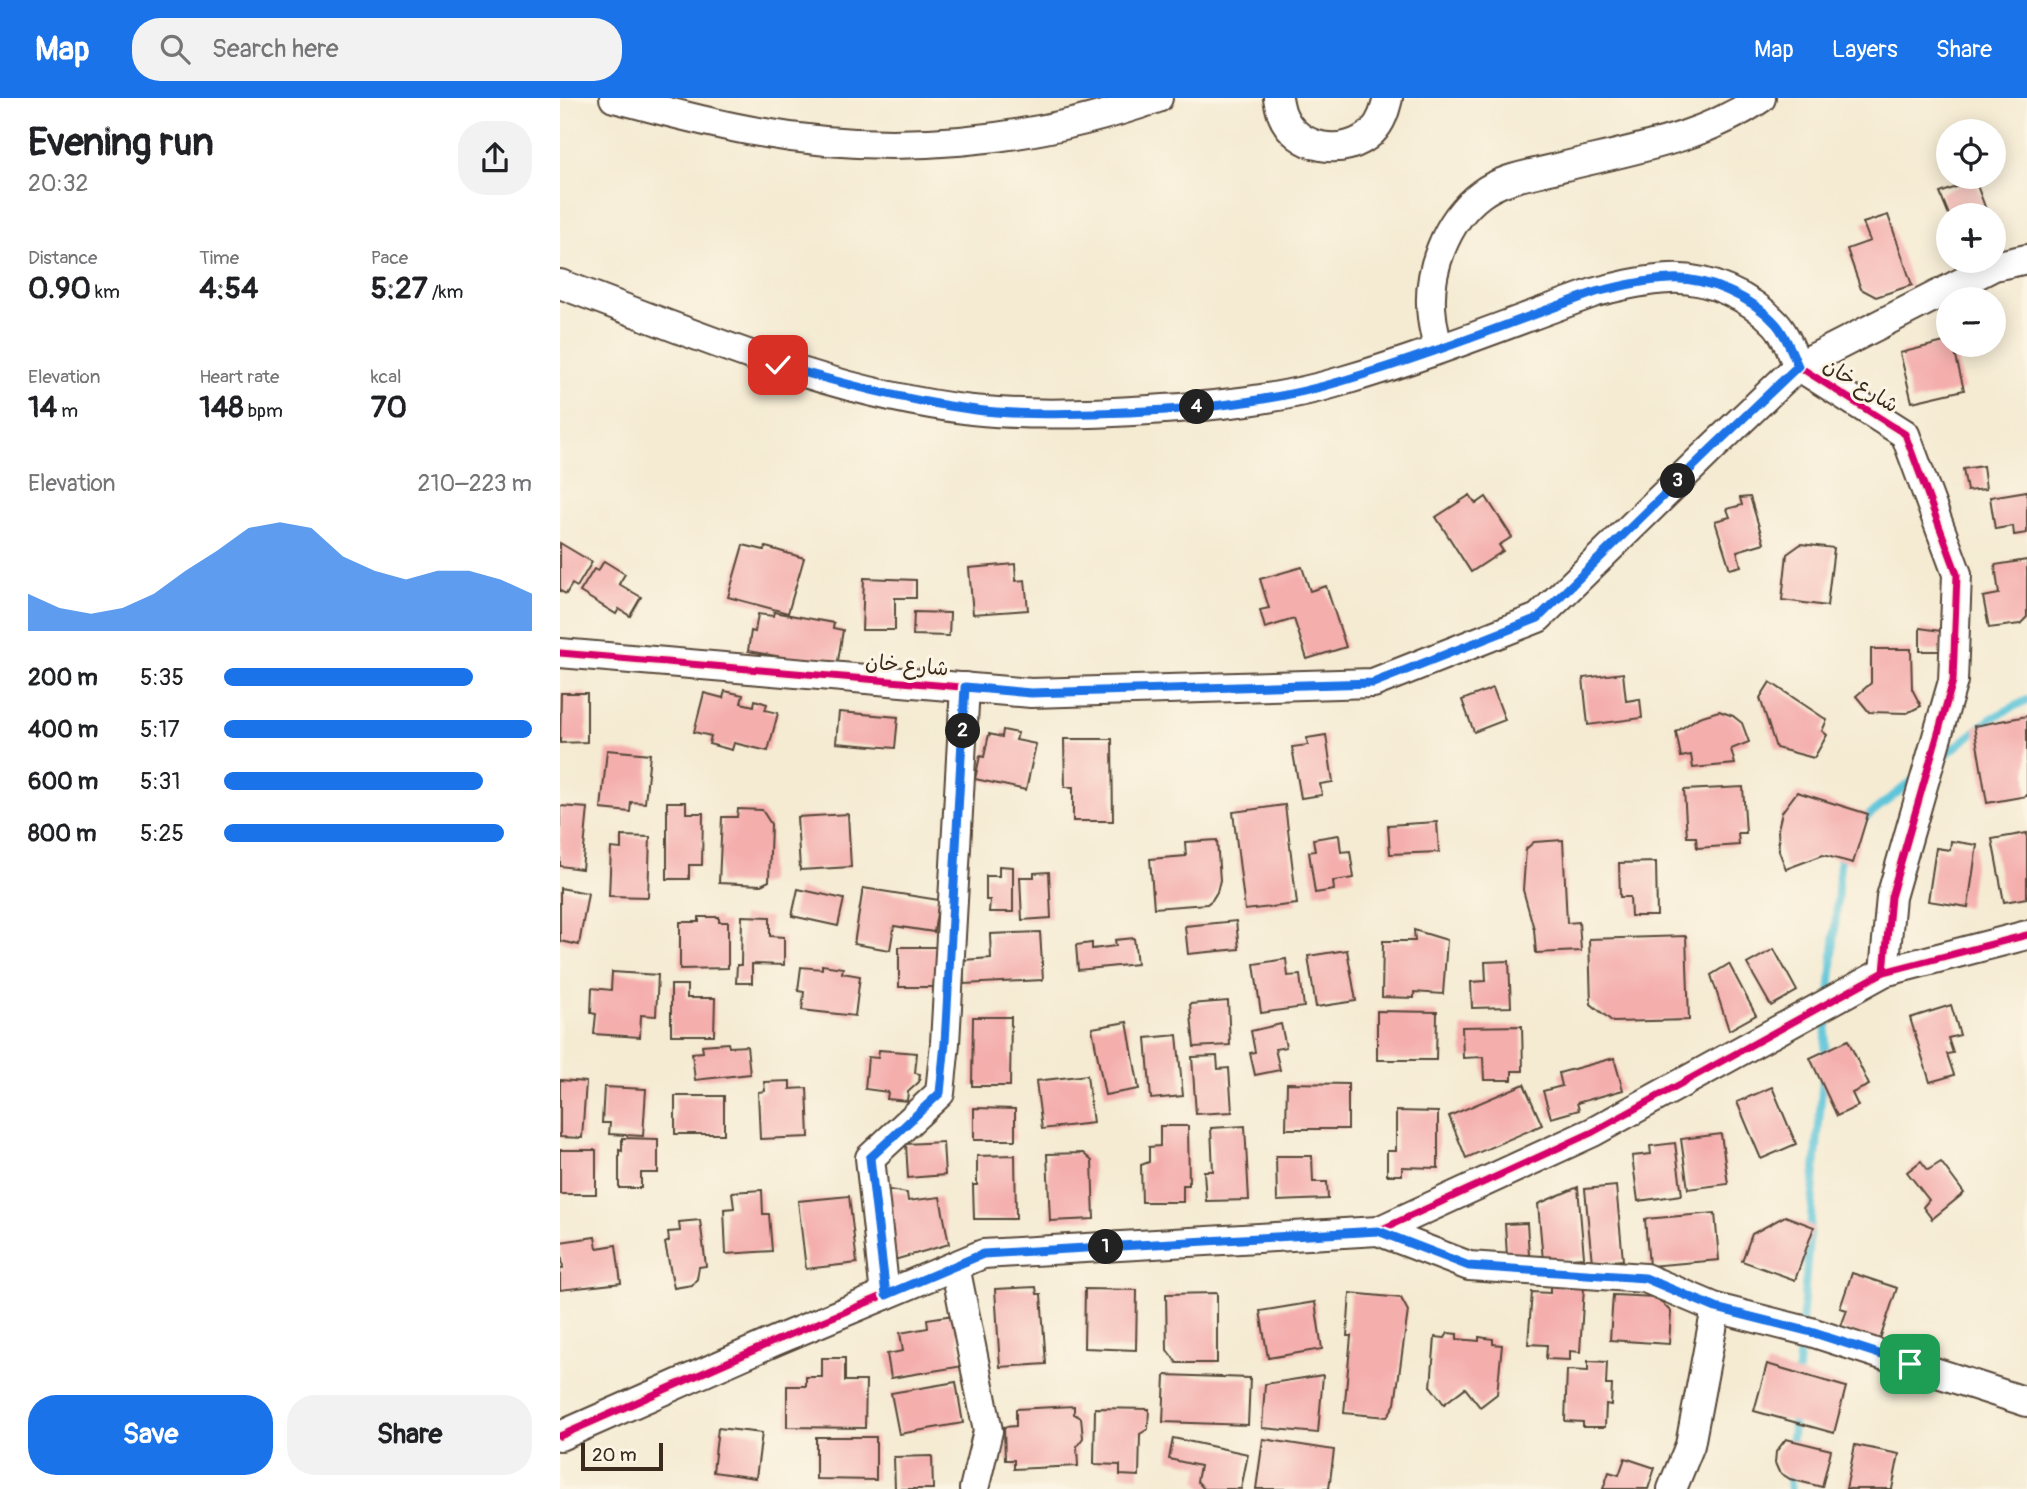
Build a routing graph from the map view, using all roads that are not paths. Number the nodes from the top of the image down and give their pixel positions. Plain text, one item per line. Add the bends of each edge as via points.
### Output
1 (614, 98) edge
2 (1158, 98) edge
3 (1388, 98) edge
4 (1761, 98) edge
5 (1276, 101) edge
6 (2027, 258) edge
7 (560, 284) edge
8 (1438, 348) junction
9 (1798, 366) junction
10 (560, 653) edge
11 (965, 687) junction
12 (2027, 935) edge
13 (1884, 972) junction
14 (1378, 1231) junction
15 (954, 1266) junction
16 (886, 1295) junction
17 (1716, 1308) junction
18 (2027, 1402) edge
19 (560, 1436) edge
20 (974, 1489) edge
21 (1671, 1489) edge

1 - 2 street via 760,132 899,144 1038,131
3 - 5 street via 1384,116 1373,131 1342,147 1306,141 1292,130
4 - 8 street via 1708,128 1509,180 1483,192 1453,224 1437,265 1431,315
6 - 9 street via 1994,266
7 - 8 street via 778,365 972,410 1040,414 1207,407 1340,382
8 - 9 street via 1596,292 1672,278 1734,293 1755,305 1778,326
9 - 11 street, شارع خان via 1538,618 1373,683 1031,693
9 - 13 street, شارع خان via 1905,434 1957,574 1953,681 1891,897
10 - 11 street, شارع خان
11 - 16 street via 940,1093 870,1158
12 - 13 street
13 - 14 street via 1593,1132
14 - 15 street via 983,1254
14 - 17 street via 1469,1266 1645,1278
15 - 16 street
15 - 20 street via 988,1432
16 - 19 street
17 - 18 street via 1811,1332
17 - 21 street via 1690,1445

